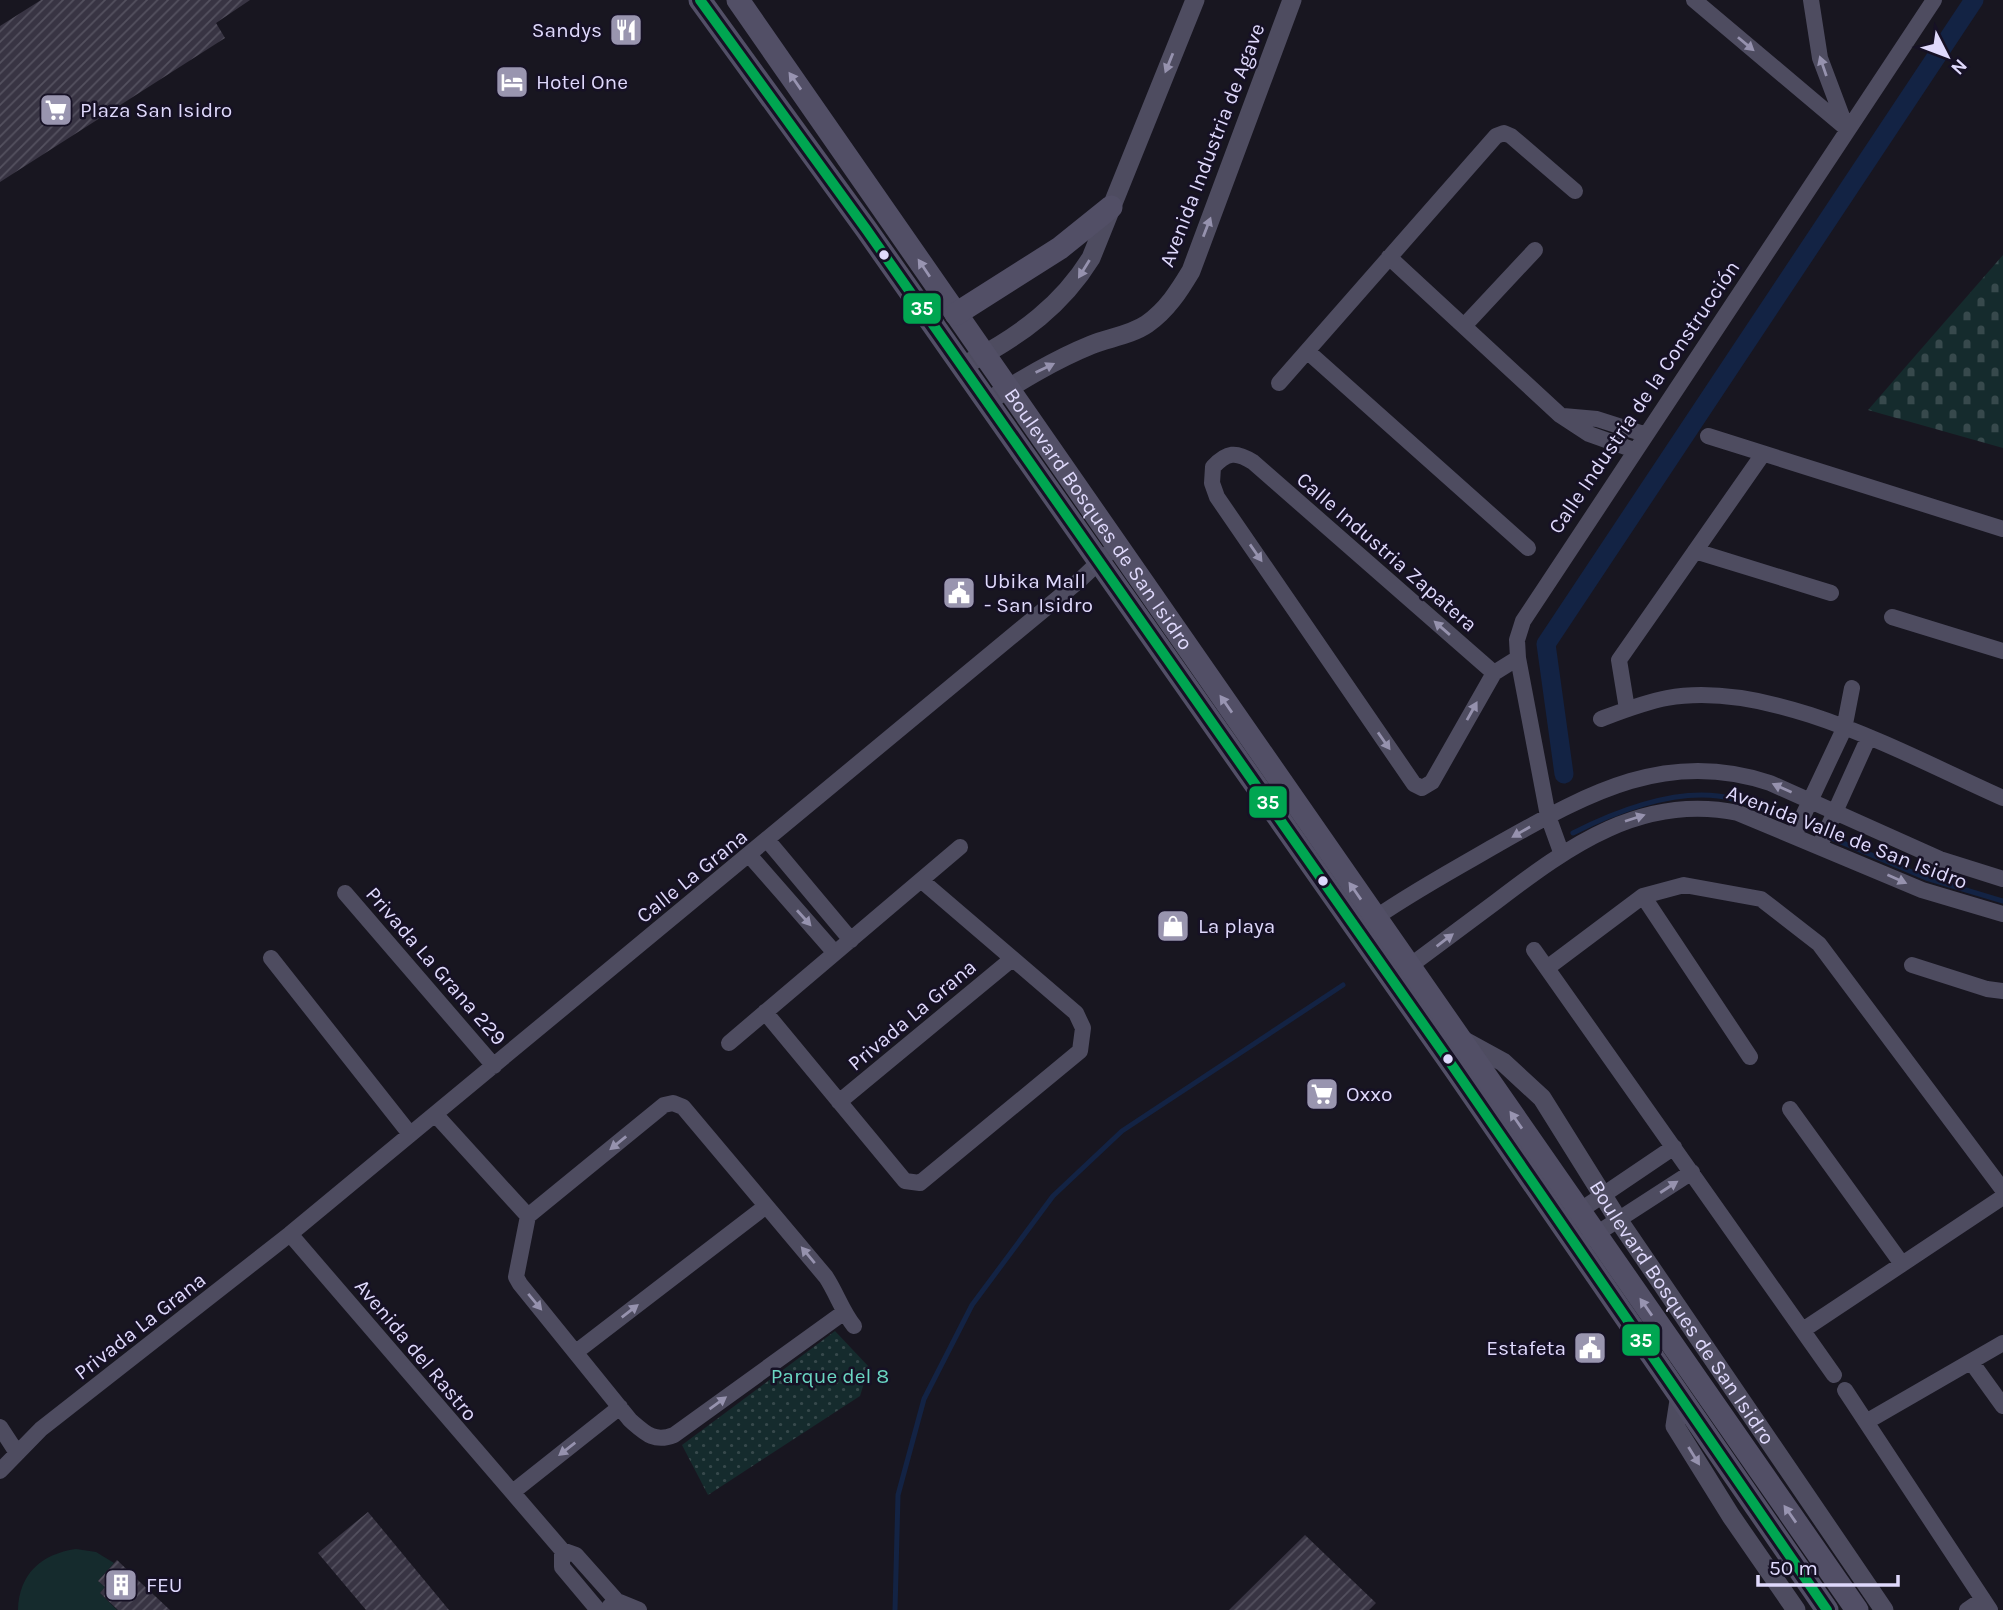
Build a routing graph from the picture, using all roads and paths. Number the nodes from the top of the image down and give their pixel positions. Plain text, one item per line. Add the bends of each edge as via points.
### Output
1 (700, 0) edge
2 (738, 0) edge
3 (1195, 0) edge
4 (1292, 0) edge
5 (1694, 0) edge
6 (1811, 0) edge
7 (1934, 0) edge
8 (1847, 129) junction
9 (1575, 191) dead end
10 (1111, 207) junction
11 (1535, 250) dead end
12 (1389, 257) junction
13 (956, 314) junction
14 (1464, 326) junction
15 (1307, 351) junction
16 (984, 354) junction
17 (962, 366) junction
18 (1279, 383) dead end
19 (1009, 388) junction
20 (986, 402) junction
21 (1560, 415) junction
22 (1644, 434) junction
23 (1708, 436) dead end
24 (1634, 450) junction
25 (1763, 454) junction
26 (2003, 529) edge
27 (1116, 546) junction
28 (1528, 548) dead end
29 (1695, 551) junction
30 (1097, 561) junction
31 (1830, 593) dead end
32 (1892, 617) dead end
33 (2003, 651) edge
34 (1518, 658) junction
35 (1494, 673) junction
36 (1852, 688) dead end
37 (1628, 709) junction
38 (1601, 719) dead end
39 (1844, 729) junction
40 (1868, 738) junction
41 (2003, 798) edge
42 (1810, 800) junction
43 (1835, 811) junction
44 (1548, 816) junction
45 (1794, 835) junction
46 (768, 841) junction
47 (1820, 845) junction
48 (960, 847) dead end
49 (1561, 852) junction
50 (750, 856) junction
51 (2003, 879) edge
52 (922, 881) junction
53 (345, 893) dead end
54 (1643, 896) junction
55 (2003, 914) edge
56 (1365, 925) junction
57 (851, 940) junction
58 (1534, 950) dead end
59 (835, 953) junction
60 (271, 958) dead end
61 (1012, 959) junction
62 (1912, 965) dead end
63 (1547, 968) junction
64 (1399, 975) junction
65 (2003, 991) edge
66 (765, 1012) junction
67 (1457, 1037) junction
68 (729, 1043) dead end
69 (1750, 1057) dead end
70 (495, 1066) junction
71 (839, 1102) junction
72 (1790, 1109) dead end
73 (435, 1114) junction
74 (410, 1134) junction
75 (1674, 1147) junction
76 (1692, 1172) junction
77 (2003, 1190) edge
78 (1603, 1196) junction
79 (2003, 1198) edge
80 (766, 1206) junction
81 (1579, 1210) junction
82 (528, 1216) junction
83 (1617, 1218) junction
84 (1560, 1224) junction
85 (290, 1234) junction
86 (1596, 1234) junction
87 (1576, 1247) junction
88 (1902, 1264) junction
89 (843, 1313) junction
90 (854, 1326) dead end
91 (1803, 1330) junction
92 (2003, 1343) edge
93 (576, 1352) junction
94 (1972, 1363) junction
95 (1834, 1375) dead end
96 (1845, 1390) dead end
97 (1680, 1394) junction
98 (2003, 1406) edge
99 (620, 1407) junction
100 (1866, 1422) junction
101 (0, 1427) edge
102 (17, 1452) junction
103 (0, 1472) edge
104 (513, 1491) junction
105 (1986, 1605) edge
106 (607, 1607) edge
107 (639, 1610) edge
108 (1796, 1610) edge
109 (1827, 1610) edge
110 (1857, 1610) edge
111 (1884, 1610) edge
112 (1967, 1610) edge

1 - 17 main road, Boulevard Bosques de San Isidro
13 -> 2 main road, Boulevard Bosques de San Isidro
3 -> 10 street
19 -> 4 street, Avenida Industria de Agave via 1089,346 1144,326 1179,291 1191,271
5 -> 8 street
8 -> 6 street via 1820,58
7 - 8 street, Calle Industria de la Construcción
8 - 22 street, Calle Industria de la Construcción
9 - 12 street via 1504,133 1496,136
10 - 13 main road via 1060,248
10 -> 16 street via 1091,258 1074,284 1053,307
11 - 14 street
12 - 14 street
12 - 15 street
13 - 16 main road, Boulevard Bosques de San Isidro
14 - 21 street
15 - 18 street
15 - 28 street
16 - 17 street
16 - 19 main road, Boulevard Bosques de San Isidro
17 - 20 main road, Boulevard Bosques de San Isidro
19 - 20 street, Avenida Industria de Agave
19 - 27 main road, Boulevard Bosques de San Isidro
20 - 30 main road, Boulevard Bosques de San Isidro
21 - 22 street via 1597,419
21 - 24 street via 1589,434
22 - 24 street, Calle Industria de la Construcción
23 - 25 street
24 - 34 street, Calle Industria de la Construcción via 1523,621
25 - 26 street
25 - 29 street
27 - 30 street, Calle La Grana
56 -> 27 main road, Boulevard Bosques de San Isidro
29 - 31 street
29 - 37 street via 1619,660
30 - 46 street, Calle La Grana
30 - 56 main road, Boulevard Bosques de San Isidro
32 - 33 street
34 - 35 street
34 - 44 street, Calle Industria de la Construcción
35 -> 35 street, Calle Industria Zapatera via 1253,462 1240,453 1224,455 1213,467 1217,497 1414,784 1422,788 1433,782
36 - 39 street
37 - 38 street
37 - 39 street via 1669,697 1726,696 1780,704
39 - 40 street
39 - 42 street
40 - 41 street
40 - 43 street
42 - 43 street, Avenida Valle de San Isidro
42 -> 44 street, Avenida Valle de San Isidro via 1742,774 1704,769 1618,783
42 - 45 street
43 - 47 street
43 - 51 street, Avenida Valle de San Isidro via 1940,859
44 - 49 street, Calle Industria de la Construcción
44 -> 56 street, Avenida Valle de San Isidro
45 - 47 street, Avenida Valle de San Isidro
49 -> 45 street, Avenida Valle de San Isidro via 1635,817 1671,809 1710,807
46 - 50 street, Calle La Grana
46 - 57 street
47 -> 55 street, Avenida Valle de San Isidro via 1922,890
48 - 52 street
64 -> 49 street, Avenida Valle de San Isidro
50 -> 59 street
50 - 70 street, Calle La Grana
52 - 57 street
52 - 61 street
53 - 70 street, Privada La Grana 229
54 - 63 street
54 - 69 street
54 - 77 street via 1684,885 1732,891 1761,899 1795,922 1819,944 1870,1009
56 - 64 main road, Boulevard Bosques de San Isidro
57 - 59 street
58 - 63 street
59 - 66 street
60 - 74 street
61 - 71 street, Privada La Grana
61 - 71 street via 1076,1013 1083,1028 1080,1051 914,1185 905,1181
62 - 65 street
63 - 75 street
64 - 67 main road, Boulevard Bosques de San Isidro
64 - 84 main road, Boulevard Bosques de San Isidro via 1454,1068
66 - 68 street
66 - 71 street
67 - 78 street, Boulevard Bosques de San Isidro via 1503,1062 1542,1098
81 -> 67 main road, Boulevard Bosques de San Isidro
70 - 73 street, Calle La Grana
72 - 88 street
73 - 74 street, Calle La Grana
73 - 82 street
74 - 85 street, Calle La Grana
75 - 76 street
75 - 78 street
83 -> 76 street
76 - 91 street
78 - 81 street
78 - 83 street, Boulevard Bosques de San Isidro
79 - 88 street
80 -> 82 street via 683,1107 673,1103 664,1105
89 -> 80 street via 826,1277
93 -> 80 street
81 - 84 street
81 - 86 main road, Boulevard Bosques de San Isidro
82 -> 93 street via 516,1277
83 - 86 street
83 - 111 street, Boulevard Bosques de San Isidro
84 - 87 main road, Boulevard Bosques de San Isidro
85 - 102 street, Privada La Grana
85 - 104 street, Avenida del Rastro
86 - 87 street
110 -> 86 main road, Boulevard Bosques de San Isidro
87 - 97 main road, Boulevard Bosques de San Isidro
88 - 91 street
89 - 90 street
99 -> 89 street via 651,1438 674,1435
91 - 95 street
92 - 94 street
93 - 99 street
94 - 98 street
94 - 100 street
96 - 100 street
97 -> 108 street via 1675,1426
97 - 109 main road, Boulevard Bosques de San Isidro
99 -> 104 street
100 - 105 street
101 - 102 street
102 - 103 street, Privada La Grana
104 - 106 street, Avenida del Rastro via 562,1550 576,1555
105 - 112 street
106 - 107 street

